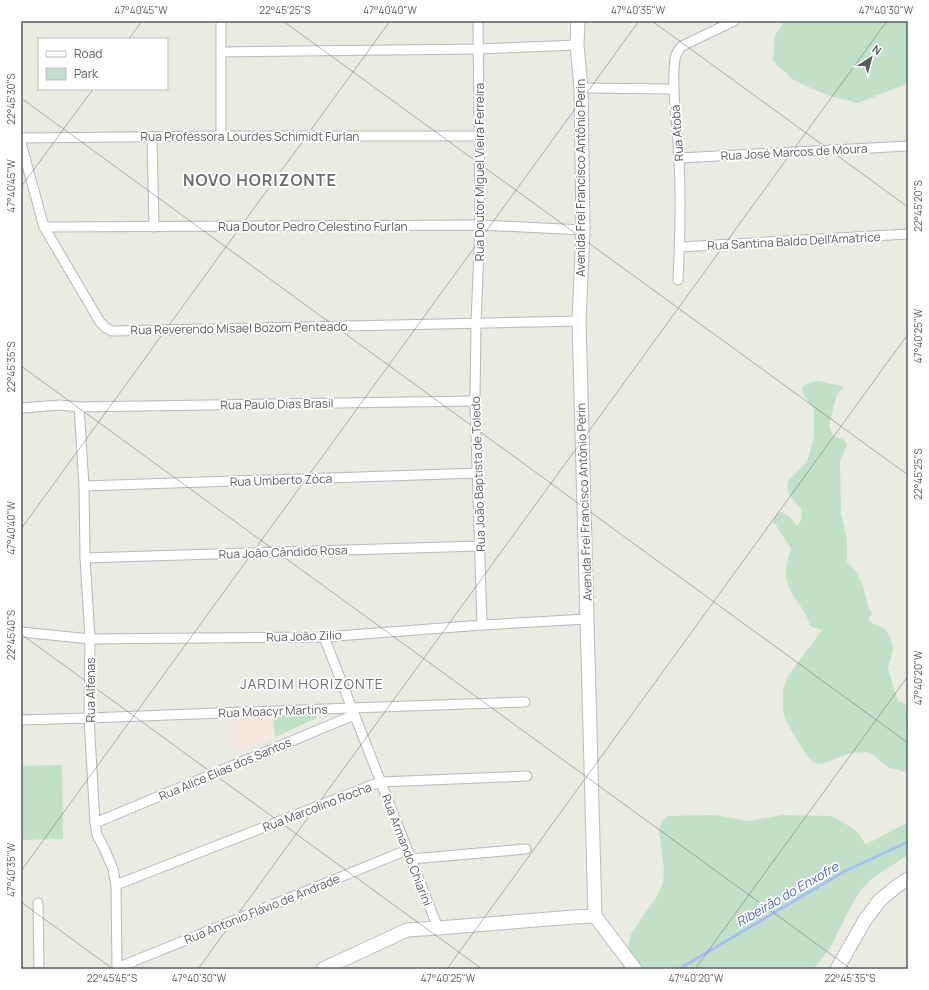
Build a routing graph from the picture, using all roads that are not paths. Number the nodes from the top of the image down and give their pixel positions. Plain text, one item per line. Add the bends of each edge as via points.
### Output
1 (221, 21) edge
2 (478, 21) edge
3 (578, 21) edge
4 (734, 21) edge
5 (577, 45) junction
6 (479, 49) junction
7 (221, 52) junction
8 (581, 88) junction
9 (673, 89) junction
10 (221, 136) junction
11 (480, 136) junction
12 (152, 137) junction
13 (21, 138) edge
14 (21, 143) edge
15 (908, 146) edge
16 (679, 158) junction
17 (480, 225) junction
18 (44, 227) junction
19 (154, 227) junction
20 (582, 230) junction
21 (908, 234) edge
22 (680, 247) junction
23 (678, 280) dead end
24 (579, 321) junction
25 (476, 323) junction
26 (476, 401) junction
27 (79, 407) junction
28 (21, 408) edge
29 (478, 473) junction
30 (84, 486) junction
31 (480, 546) junction
32 (85, 558) junction
33 (587, 619) junction
34 (482, 624) junction
35 (21, 632) edge
36 (324, 637) junction
37 (90, 639) junction
38 (525, 702) dead end
39 (353, 711) junction
40 (89, 718) junction
41 (21, 720) edge
42 (528, 776) dead end
43 (380, 782) junction
44 (95, 823) junction
45 (526, 849) dead end
46 (407, 850) junction
47 (411, 859) junction
48 (908, 879) edge
49 (116, 885) junction
50 (38, 903) dead end
51 (595, 916) junction
52 (438, 928) junction
53 (39, 969) edge
54 (118, 969) edge
55 (323, 969) edge
56 (635, 969) edge
57 (837, 969) edge

1 - 7 street
2 - 6 street, Rua Doutor Miguel Vieira Ferreira
3 - 5 street, Avenida Frei Francisco Antônio Perin
4 - 9 street, Rua Atobá via 678,50 675,57
5 - 6 street
5 - 8 street, Avenida Frei Francisco Antônio Perin
6 - 7 street
6 - 11 street, Rua Doutor Miguel Vieira Ferreira
7 - 10 street
8 - 9 street
8 - 20 street, Avenida Frei Francisco Antônio Perin
9 - 16 street, Rua Atobá
10 - 11 street, Rua Professora Lourdes Schimidt Furlan
10 - 12 street, Rua Professora Lourdes Schimidt Furlan
11 - 17 street, Rua Doutor Miguel Vieira Ferreira
12 - 13 street, Rua Professora Lourdes Schimidt Furlan
12 - 19 street
14 - 18 street, Rua Reverendo Misael Bozom Penteado
15 - 16 street, Rua José Marcos de Moura
16 - 22 street, Rua Atobá
17 - 19 street, Rua Doutor Pedro Celestino Furlan
17 - 20 street, Rua Doutor Pedro Celestino Furlan
17 - 25 street, Rua Doutor Miguel Vieira Ferreira
18 - 19 street, Rua Doutor Pedro Celestino Furlan
18 - 25 street, Rua Reverendo Misael Bozom Penteado via 100,322 112,331
20 - 24 street, Avenida Frei Francisco Antônio Perin
21 - 22 street, Rua Santina Baldo Dell'Amatrice
22 - 23 street, Rua Atobá
24 - 25 street, Rua Reverendo Misael Bozom Penteado
24 - 33 street, Avenida Frei Francisco Antônio Perin
25 - 26 street, Rua João Baptista de Toledo
26 - 27 street, Rua Paulo Dias Brasil
26 - 29 street, Rua João Baptista de Toledo
27 - 28 street, Rua Paulo Dias Brasil via 60,405
27 - 30 street, Rua Alfenas
29 - 30 street, Rua Umberto Zóca
29 - 31 street, Rua João Baptista de Toledo
30 - 32 street, Rua Alfenas
31 - 32 street, Rua João Cândido Rosa
31 - 34 street, Rua João Baptista de Toledo
32 - 37 street, Rua Alfenas
33 - 34 street, Rua João Zilio
33 - 51 street, Avenida Frei Francisco Antônio Perin
34 - 36 street, Rua João Zilio
35 - 37 street, Rua João Zilio
36 - 37 street, Rua João Zilio
36 - 39 street, Rua Armando Chiarini
37 - 40 street, Rua Alfenas
38 - 39 street, Rua Moacyr Martins
39 - 40 street, Rua Moacyr Martins
39 - 43 street, Rua Armando Chiarini
39 - 44 street, Rua Alice Elias dos Santos
40 - 41 street, Rua Moacyr Martins
40 - 44 street, Rua Alfenas
42 - 43 street, Rua Marcolino Rocha
43 - 46 street, Rua Armando Chiarini
43 - 49 street, Rua Marcolino Rocha
44 - 49 street, Rua Alfenas via 97,834 113,869
45 - 47 street
46 - 47 street, Rua Armando Chiarini
46 - 54 street, Rua Antonio Flávio de Andrade
47 - 52 street, Rua Armando Chiarini
48 - 57 street via 880,900 864,920
49 - 54 street, Rua Alfenas
50 - 53 street
51 - 52 street
51 - 56 street
52 - 55 street via 407,930

